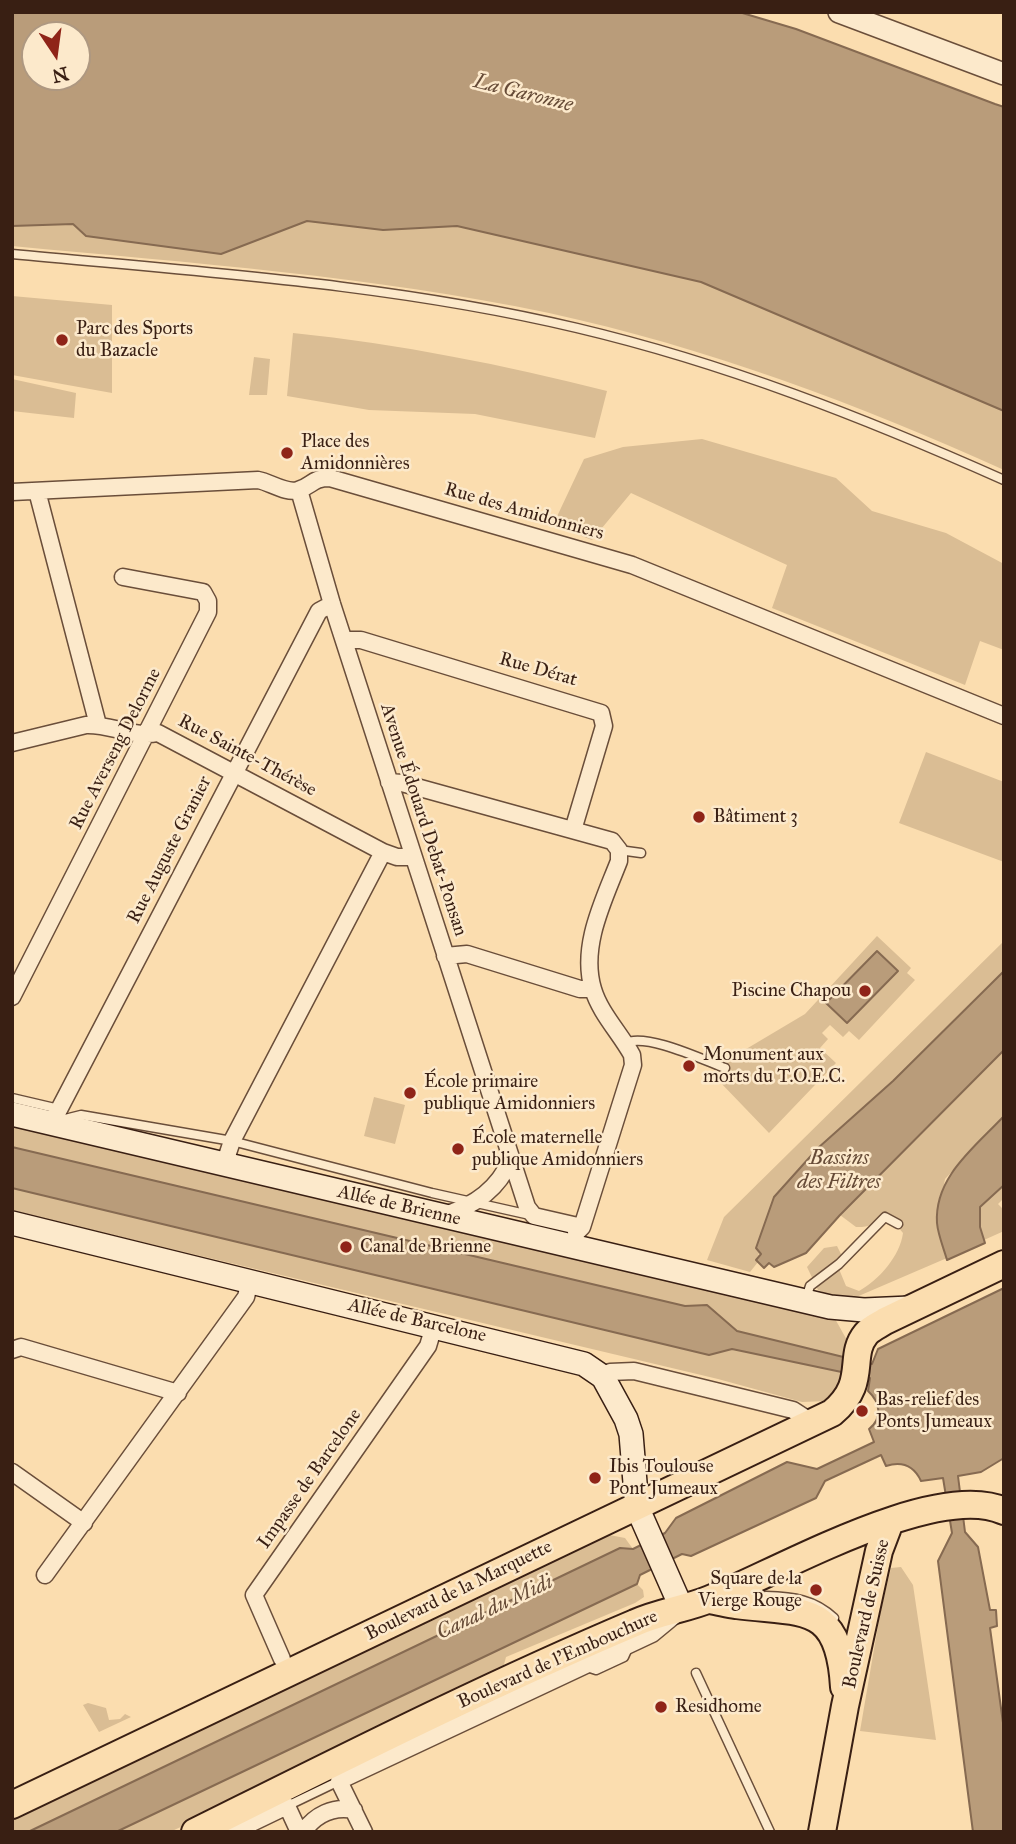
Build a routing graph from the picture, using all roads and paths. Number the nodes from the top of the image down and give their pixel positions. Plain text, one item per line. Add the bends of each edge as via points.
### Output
1 (839, 12) edge
2 (1004, 74) edge
3 (12, 254) edge
4 (1004, 480) edge
5 (37, 491) junction
6 (299, 491) junction
7 (12, 492) edge
8 (123, 578) dead end
9 (332, 604) junction
10 (344, 640) junction
11 (1004, 716) edge
12 (98, 724) junction
13 (145, 736) junction
14 (12, 743) edge
15 (233, 773) junction
16 (389, 782) junction
17 (573, 830) junction
18 (619, 850) junction
19 (383, 852) junction
20 (641, 853) dead end
21 (413, 857) junction
22 (445, 956) junction
23 (593, 989) junction
24 (12, 997) edge
25 (625, 1043) junction
26 (725, 1068) dead end
27 (12, 1098) edge
28 (12, 1114) edge
29 (56, 1116) junction
30 (232, 1141) junction
31 (510, 1161) junction
32 (224, 1164) junction
33 (475, 1203) junction
34 (443, 1216) junction
35 (534, 1216) junction
36 (12, 1223) edge
37 (898, 1224) dead end
38 (582, 1227) junction
39 (558, 1242) junction
40 (596, 1252) junction
41 (1004, 1264) edge
42 (250, 1282) junction
43 (805, 1300) junction
44 (912, 1308) junction
45 (434, 1326) junction
46 (12, 1350) edge
47 (603, 1377) junction
48 (177, 1393) junction
49 (823, 1418) junction
50 (12, 1472) edge
51 (1004, 1511) edge
52 (639, 1512) junction
53 (890, 1522) junction
54 (84, 1523) junction
55 (45, 1575) dead end
56 (714, 1600) junction
57 (682, 1609) junction
58 (846, 1641) junction
59 (278, 1670) junction
60 (696, 1673) dead end
61 (845, 1706) junction
62 (339, 1781) junction
63 (12, 1805) edge
64 (287, 1807) junction
65 (354, 1810) junction
66 (195, 1832) edge
67 (233, 1832) edge
68 (301, 1832) edge
69 (364, 1832) edge
70 (770, 1832) edge
71 (822, 1832) edge

1 - 2 street
3 - 4 lane via 360,288 576,327 797,393
5 - 6 street via 258,480
5 - 7 street
5 - 12 street
6 - 9 street, Avenue Édouard Debat-Ponsan
6 - 11 street, Rue des Amidonniers via 314,479 330,478 625,563
8 - 13 street, Rue Averseng Delorme via 203,592 208,601 197,638
9 - 10 street, Avenue Édouard Debat-Ponsan
9 - 15 street, Rue Auguste Granier via 319,611
10 - 16 street, Avenue Édouard Debat-Ponsan
10 - 17 street, Rue Dérat via 361,640 601,713 604,726
12 - 13 street, Rue Sainte-Thérèse
12 - 14 street, Rue Sainte-Thérèse
13 - 15 street, Rue Sainte-Thérèse via 158,733
13 - 24 street, Rue Averseng Delorme
15 - 19 street, Rue Sainte-Thérèse
15 - 29 street, Rue Auguste Granier
16 - 17 street
16 - 21 street, Avenue Édouard Debat-Ponsan
17 - 18 street via 612,841
18 - 20 lane
18 - 23 street via 591,942
19 - 21 street, Rue Sainte-Thérèse via 397,858
19 - 30 street
21 - 22 street, Avenue Édouard Debat-Ponsan
22 - 23 street via 467,954
22 - 31 street, Avenue Édouard Debat-Ponsan
23 - 25 street
25 - 26 lane via 634,1039 656,1044
25 - 38 street via 633,1065
27 - 29 lane, Allée de Brienne
28 - 29 main road, Allée de Brienne
29 - 30 lane, Allée de Brienne via 81,1115
29 - 32 main road, Allée de Brienne
30 - 32 street
30 - 33 lane, Allée de Brienne
31 - 33 street via 500,1180
31 - 35 street, Avenue Édouard Debat-Ponsan
32 - 34 main road, Allée de Brienne
33 - 34 street
33 - 35 lane, Allée de Brienne
34 - 39 main road, Allée de Brienne
35 - 38 street, Allée de Brienne
36 - 42 main road, Allée de Barcelone
37 - 43 lane via 885,1217 810,1286
38 - 39 street
38 - 40 street
39 - 40 main road, Allée de Brienne
40 - 43 main road, Allée de Brienne
41 - 44 main road
42 - 45 main road, Allée de Barcelone
42 - 48 street via 246,1297
43 - 44 main road, Allée de Brienne via 846,1309
44 - 49 main road, Boulevard de la Marquette via 867,1332 854,1388 846,1401
45 - 47 main road, Allée de Barcelone via 584,1364
45 - 59 street, Impasse de Barcelone via 428,1346 254,1595
46 - 48 street via 21,1347
47 - 49 street via 610,1372 634,1371
47 - 52 main road via 631,1434
48 - 54 street
49 - 52 main road, Boulevard de la Marquette
50 - 54 street
51 - 53 main road, Boulevard de l'Embouchure via 979,1505 931,1509
52 - 57 main road
52 - 59 main road, Boulevard de la Marquette
53 - 56 main road, Boulevard de l'Embouchure
53 - 58 main road, Boulevard de Suisse
54 - 55 street
56 - 57 main road, Boulevard de l'Embouchure
56 - 58 lane via 756,1595 807,1600 823,1607
56 - 61 main road, Boulevard de Suisse via 792,1609 824,1624 842,1665
57 - 62 street via 652,1634
57 - 66 main road, Boulevard de l'Embouchure via 635,1623 481,1693
58 - 61 main road, Boulevard de Suisse
59 - 63 main road, Boulevard de la Marquette
60 - 70 lane
61 - 71 main road, Boulevard de Suisse
62 - 64 lane
62 - 65 street
64 - 67 street
64 - 68 street
65 - 68 street via 335,1809 312,1820
65 - 69 street

